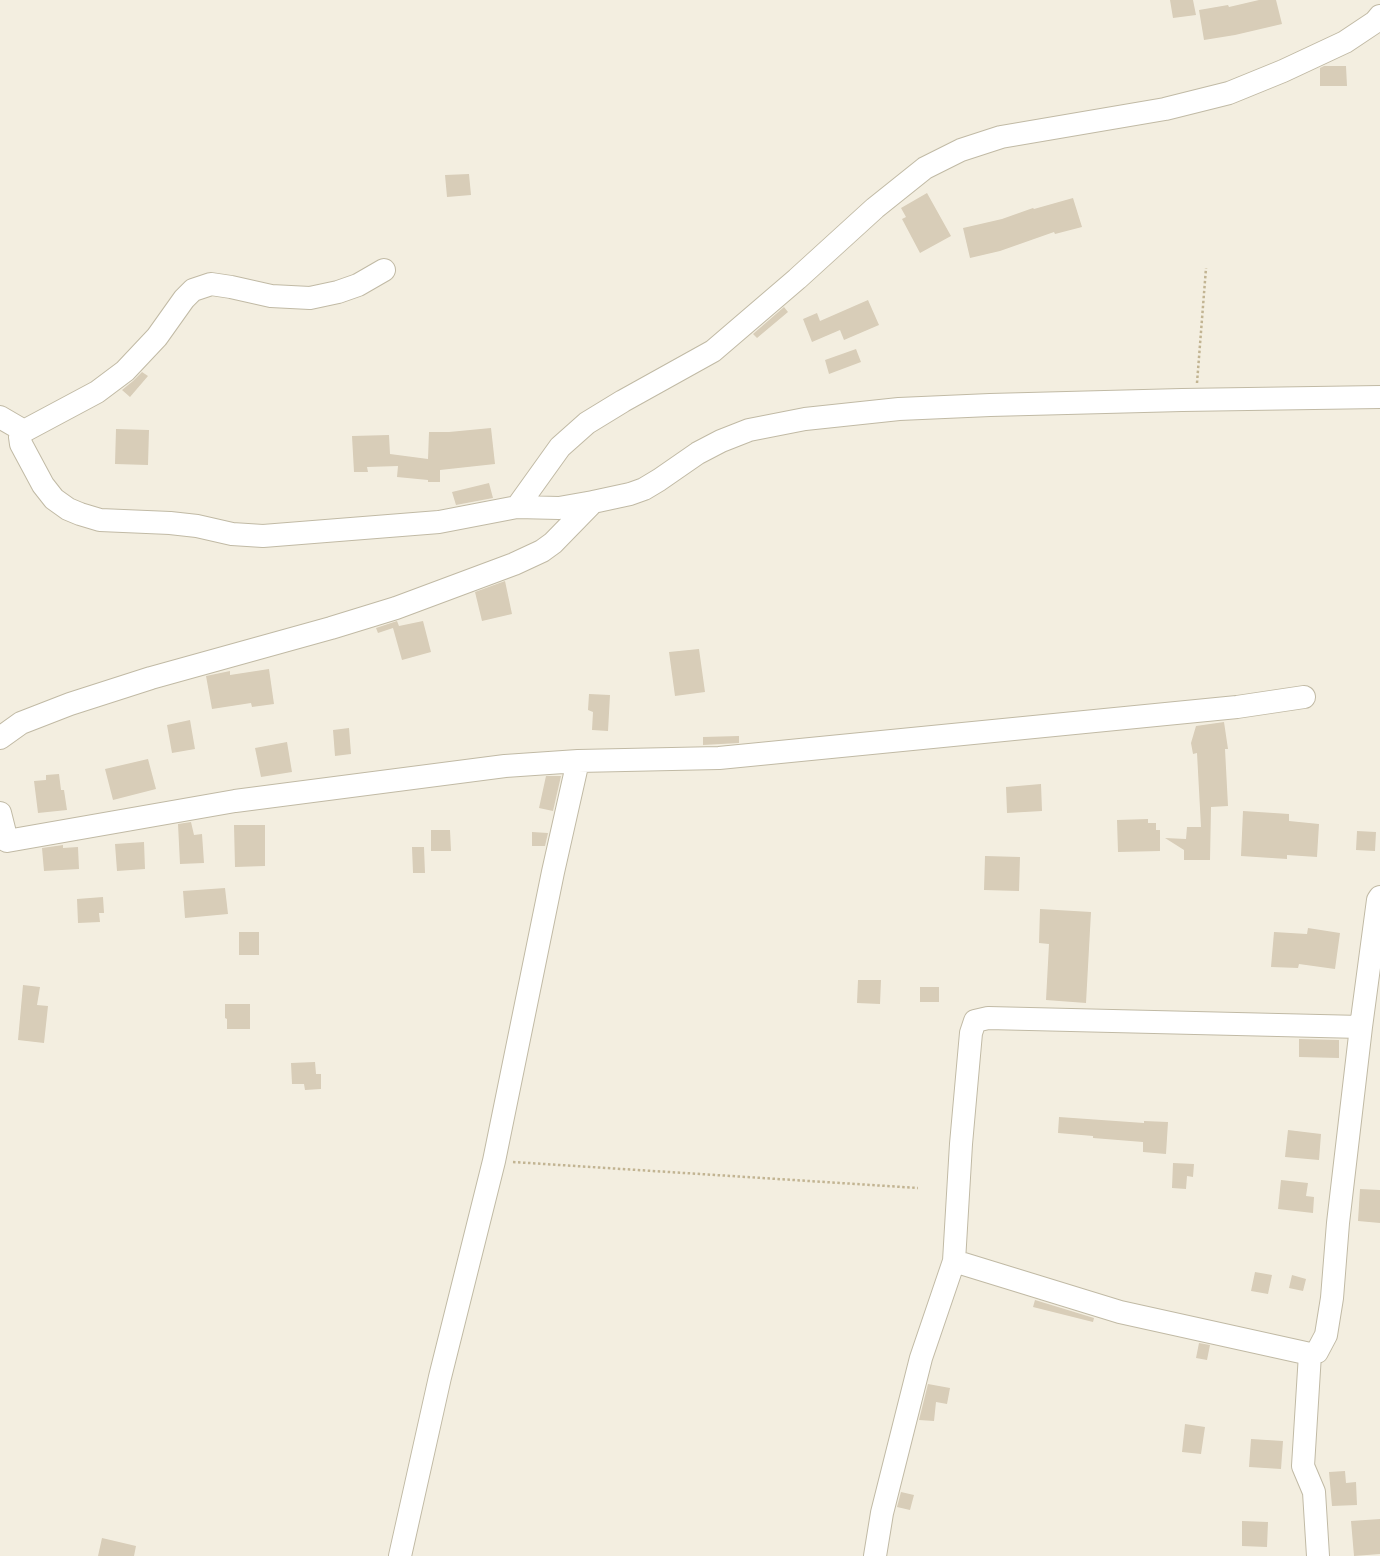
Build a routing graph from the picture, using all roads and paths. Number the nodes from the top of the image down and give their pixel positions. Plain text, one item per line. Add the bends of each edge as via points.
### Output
1 (1380, 16) edge
2 (1206, 268) dead end
3 (384, 270) dead end
4 (1380, 397) edge
5 (1196, 399) junction
6 (0, 417) edge
7 (24, 431) junction
8 (593, 502) junction
9 (517, 507) junction
10 (1304, 697) dead end
11 (0, 738) edge
12 (578, 761) junction
13 (0, 813) edge
14 (1380, 897) edge
15 (1361, 1027) junction
16 (494, 1161) junction
17 (918, 1188) dead end
18 (954, 1261) junction
19 (1310, 1354) junction
20 (400, 1556) edge
21 (875, 1556) edge
22 (1318, 1556) edge

1 - 9 street via 1345,42 1283,72 1229,93 1165,110 1001,136 961,150 925,168 713,350 587,423 560,447
2 - 5 path
3 - 7 street via 358,285 310,298 271,296 211,284 193,290 157,337 125,371 98,392
4 - 5 street
5 - 8 street via 954,406 805,418 749,430 721,441 644,489
6 - 7 street
7 - 9 street via 20,437 21,444 54,499 68,509 100,520 170,523 263,536 439,522
8 - 9 street via 559,508
8 - 11 street via 553,543 514,564 396,608 70,704 21,723
10 - 12 street via 1237,707 719,758
12 - 13 street via 505,766 235,801 8,841
12 - 16 street
14 - 15 street
15 - 18 street via 988,1018 976,1021 970,1042
15 - 19 street via 1332,1298 1326,1335 1317,1352
16 - 17 path
16 - 20 street via 440,1377
18 - 19 street via 1120,1312
18 - 21 street via 921,1358 882,1513
19 - 22 street via 1303,1466 1314,1492

